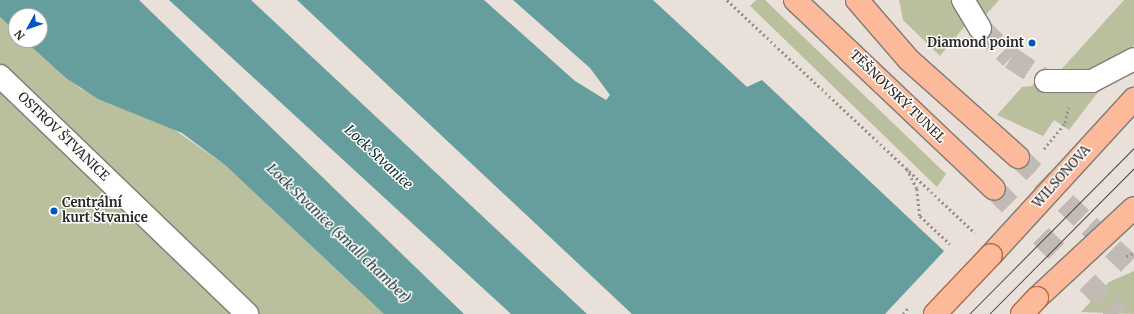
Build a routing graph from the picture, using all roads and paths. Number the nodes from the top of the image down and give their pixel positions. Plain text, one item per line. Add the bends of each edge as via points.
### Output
1 (727, 0) edge
2 (858, 0) edge
3 (963, 0) edge
4 (802, 1) edge
5 (980, 28) tunnel mouth
6 (1134, 59) edge
7 (0, 76) edge
8 (1046, 81) tunnel mouth
9 (1134, 99) edge
10 (1125, 118) edge
11 (1018, 157) tunnel mouth
12 (905, 164) junction
13 (994, 189) tunnel mouth
14 (1134, 208) edge
15 (975, 233) dead end
16 (950, 244) dead end
17 (247, 314) edge
18 (935, 314) edge
19 (1022, 314) edge

1 - 12 path
2 - 11 main road via 909,60
3 - 5 lane
4 - 13 main road, TĚŠNOVSKÝ TUNEL
6 - 8 lane via 1092,81
7 - 17 lane, OSTROV ŠTVANICE
9 - 10 main road, WILSONOVA
10 - 18 main road, WILSONOVA, bridge
12 - 15 path
12 - 16 path via 917,188 920,216
14 - 19 main road, bridge

